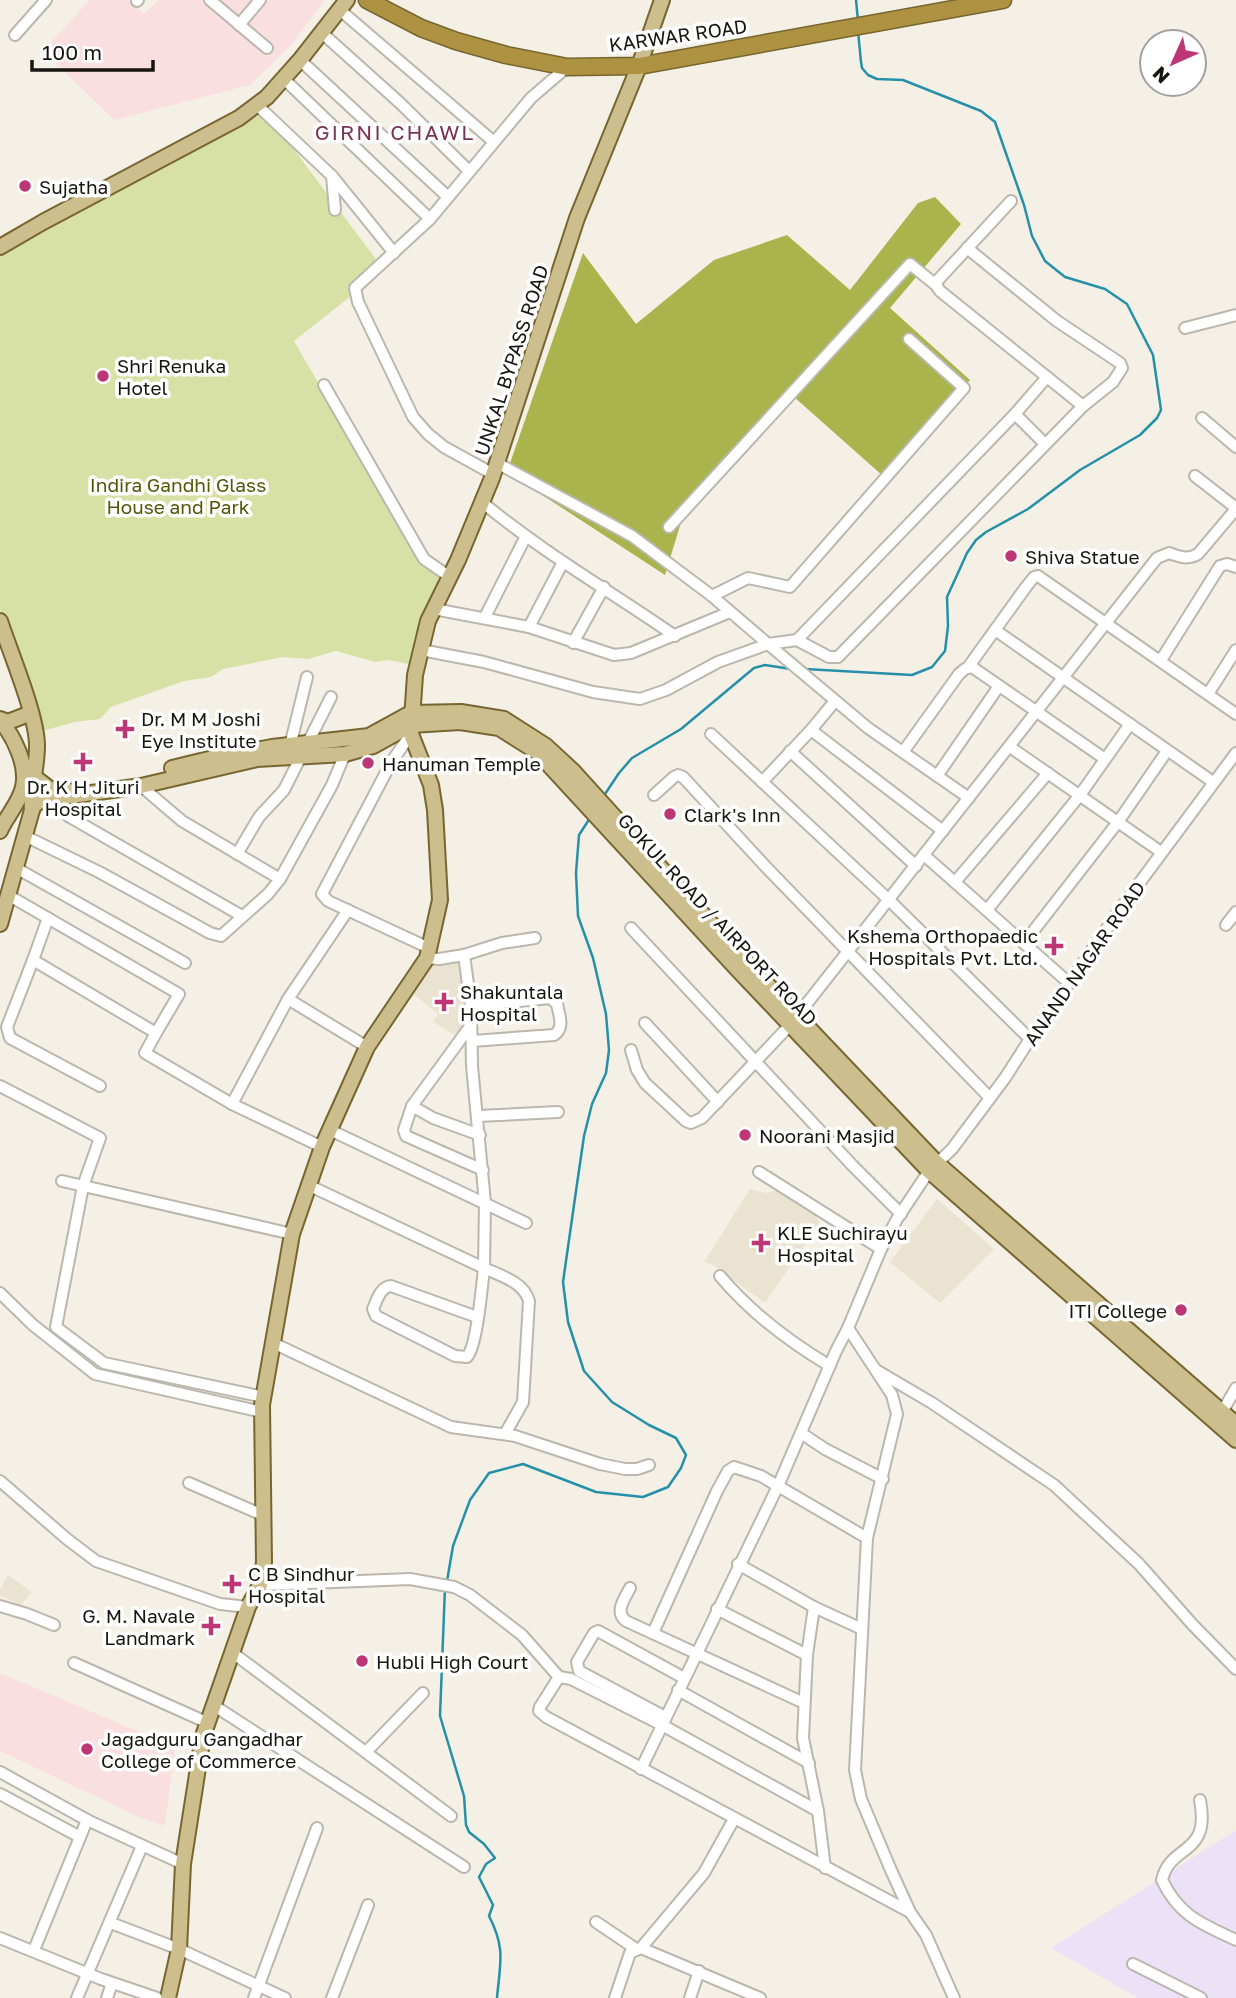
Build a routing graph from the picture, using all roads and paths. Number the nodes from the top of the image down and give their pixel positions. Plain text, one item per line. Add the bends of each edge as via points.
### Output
1 (46, 0) edge
2 (210, 0) edge
3 (260, 0) edge
4 (368, 0) edge
5 (662, 0) edge
6 (1003, 0) edge
7 (344, 5) edge
8 (239, 25) junction
9 (321, 32) junction
10 (15, 35) dead end
11 (267, 48) dead end
12 (300, 60) junction
13 (639, 66) junction
14 (567, 67) junction
15 (284, 79) junction
16 (257, 105) junction
17 (494, 142) junction
18 (469, 171) junction
19 (332, 176) junction
20 (448, 197) junction
21 (1011, 201) dead end
22 (335, 210) dead end
23 (430, 219) junction
24 (0, 247) edge
25 (967, 248) junction
26 (394, 253) junction
27 (936, 285) junction
28 (1236, 315) edge
29 (1185, 328) dead end
30 (909, 339) dead end
31 (1047, 377) junction
32 (324, 385) dead end
33 (1083, 406) junction
34 (1015, 414) junction
35 (1202, 418) dead end
36 (1045, 444) junction
37 (1236, 447) edge
38 (495, 468) junction
39 (1195, 476) dead end
40 (482, 502) junction
41 (1236, 509) edge
42 (669, 527) dead end
43 (525, 538) junction
44 (563, 562) junction
45 (1236, 567) edge
46 (450, 577) junction
47 (604, 587) junction
48 (712, 596) junction
49 (434, 609) junction
50 (730, 612) junction
51 (485, 617) junction
52 (0, 621) edge
53 (1107, 624) junction
54 (529, 627) junction
55 (995, 630) junction
56 (675, 636) junction
57 (797, 640) junction
58 (573, 643) junction
59 (768, 644) junction
60 (4, 648) edge
61 (421, 650) junction
62 (1236, 650) edge
63 (1161, 660) junction
64 (969, 667) junction
65 (307, 677) dead end
66 (1064, 678) junction
67 (999, 686) junction
68 (1208, 694) junction
69 (331, 697) dead end
70 (835, 701) junction
71 (31, 713) junction
72 (1037, 713) junction
73 (1236, 713) edge
74 (0, 720) edge
75 (411, 724) junction
76 (1130, 724) junction
77 (811, 730) junction
78 (710, 734) dead end
79 (1010, 747) junction
80 (299, 748) junction
81 (790, 751) junction
82 (1167, 751) junction
83 (903, 752) junction
84 (345, 754) junction
85 (1236, 754) edge
86 (1105, 759) junction
87 (1048, 773) junction
88 (937, 776) junction
89 (762, 782) junction
90 (1213, 782) junction
91 (29, 786) junction
92 (141, 786) junction
93 (61, 795) junction
94 (654, 795) dead end
95 (1080, 795) junction
96 (969, 799) junction
97 (32, 810) junction
98 (1118, 822) junction
99 (0, 831) edge
100 (943, 831) junction
101 (25, 836) junction
102 (1161, 852) junction
103 (237, 854) junction
104 (924, 855) junction
105 (916, 866) junction
106 (16, 868) junction
107 (279, 879) junction
108 (955, 882) junction
109 (8, 895) junction
110 (889, 900) junction
111 (348, 910) junction
112 (987, 911) junction
113 (1236, 912) edge
114 (242, 916) junction
115 (48, 918) junction
116 (0, 924) edge
117 (1226, 925) dead end
118 (631, 929) dead end
119 (535, 938) dead end
120 (1024, 943) junction
121 (848, 951) junction
122 (428, 953) junction
123 (464, 955) junction
124 (33, 960) junction
125 (185, 963) dead end
126 (1069, 983) junction
127 (288, 999) junction
128 (471, 1006) junction
129 (794, 1020) junction
130 (645, 1023) dead end
131 (471, 1024) junction
132 (156, 1033) junction
133 (1030, 1038) junction
134 (472, 1041) junction
135 (368, 1047) junction
136 (631, 1050) dead end
137 (755, 1062) junction
138 (0, 1086) edge
139 (100, 1086) dead end
140 (990, 1098) junction
141 (718, 1102) junction
142 (232, 1104) junction
143 (412, 1106) junction
144 (558, 1112) dead end
145 (478, 1116) junction
146 (330, 1130) junction
147 (480, 1135) junction
148 (322, 1147) junction
149 (933, 1167) junction
150 (483, 1170) junction
151 (759, 1172) dead end
152 (62, 1181) dead end
153 (308, 1185) junction
154 (83, 1186) junction
155 (485, 1203) junction
156 (901, 1213) junction
157 (526, 1223) dead end
158 (292, 1234) junction
159 (881, 1250) junction
160 (484, 1268) junction
161 (720, 1276) dead end
162 (0, 1293) edge
163 (477, 1317) junction
164 (848, 1328) junction
165 (272, 1343) junction
166 (830, 1366) junction
167 (874, 1369) junction
168 (1236, 1388) edge
169 (264, 1397) junction
170 (262, 1412) junction
171 (1219, 1418) junction
172 (1236, 1424) edge
173 (801, 1433) junction
174 (505, 1434) junction
175 (1236, 1440) edge
176 (649, 1465) dead end
177 (883, 1479) junction
178 (0, 1481) edge
179 (189, 1483) dead end
180 (778, 1486) junction
181 (265, 1516) junction
182 (867, 1538) junction
183 (738, 1564) junction
184 (260, 1585) junction
185 (631, 1588) dead end
186 (0, 1606) edge
187 (248, 1607) junction
188 (814, 1607) junction
189 (717, 1609) junction
190 (54, 1625) dead end
191 (862, 1629) junction
192 (653, 1633) junction
193 (233, 1653) junction
194 (695, 1654) junction
195 (807, 1654) junction
196 (74, 1663) dead end
197 (1236, 1669) edge
198 (559, 1676) junction
199 (684, 1678) junction
200 (678, 1690) junction
201 (423, 1693) dead end
202 (804, 1703) junction
203 (213, 1705) junction
204 (663, 1721) junction
205 (206, 1722) junction
206 (366, 1752) junction
207 (809, 1763) junction
208 (641, 1769) junction
209 (0, 1772) edge
210 (0, 1794) edge
211 (1200, 1800) dead end
212 (818, 1811) junction
213 (451, 1816) dead end
214 (734, 1819) junction
215 (87, 1820) junction
216 (317, 1828) dead end
217 (80, 1838) junction
218 (142, 1846) junction
219 (183, 1864) junction
220 (464, 1867) dead end
221 (825, 1868) junction
222 (368, 1905) dead end
223 (910, 1912) junction
224 (596, 1922) dead end
225 (111, 1923) junction
226 (0, 1938) edge
227 (1236, 1940) edge
228 (179, 1949) junction
229 (638, 1949) junction
230 (34, 1950) junction
231 (1133, 1964) dead end
232 (699, 1971) junction
233 (88, 1974) junction
234 (112, 1983) junction
235 (258, 1986) junction
236 (77, 1998) edge
237 (107, 1998) edge
238 (157, 1998) edge
239 (168, 1998) edge
240 (254, 1998) edge
241 (285, 1998) edge
242 (332, 1998) edge
243 (615, 1998) edge
244 (690, 1998) edge
245 (760, 1998) edge
246 (954, 1998) edge
247 (1201, 1998) edge

1 - 10 street
2 - 8 street
3 - 8 street
4 - 14 highway, KARWAR ROAD via 456,41
5 - 13 main road, UNKAL BYPASS ROAD
6 - 13 highway, KARWAR ROAD
7 - 9 main road
7 - 17 street
8 - 11 street
9 - 12 main road
9 - 18 street
12 - 15 main road
12 - 20 street
13 - 14 highway, KARWAR ROAD
13 - 38 main road, UNKAL BYPASS ROAD via 577,218
14 - 17 street via 531,98
15 - 16 main road
15 - 23 street
16 - 19 street
16 - 24 main road
17 - 18 street
18 - 20 street
19 - 22 street
19 - 26 street
20 - 23 street
21 - 25 street
23 - 26 street
25 - 27 street
25 - 33 street via 1058,321 1120,363 1119,375
26 - 38 street via 355,288 358,302 412,416 444,447
27 - 31 street
27 - 42 street via 910,264
28 - 29 street
30 - 48 street via 964,388 790,587 748,578
31 - 33 street
31 - 34 street
32 - 46 street via 424,559
33 - 36 street
34 - 36 street
34 - 57 street
35 - 37 street
36 - 57 street via 838,657
38 - 40 main road, UNKAL BYPASS ROAD
38 - 48 street via 624,530
39 - 41 street
40 - 43 street
40 - 46 main road, UNKAL BYPASS ROAD
41 - 53 street via 1198,554 1183,558 1169,553 1157,558
43 - 44 street
43 - 51 street
44 - 47 street
44 - 54 street
45 - 63 street via 1227,564 1216,572
46 - 49 main road, UNKAL BYPASS ROAD
47 - 56 street
47 - 58 street
48 - 50 street
49 - 51 street
49 - 61 main road, UNKAL BYPASS ROAD
50 - 56 street
50 - 59 street
51 - 54 street
52 - 60 main road
53 - 55 street via 1038,576
53 - 63 street
53 - 66 street
54 - 58 street
55 - 64 street
55 - 66 street
56 - 58 street via 622,655
57 - 59 street
59 - 61 street via 640,699
59 - 70 street
60 - 71 main road
61 - 75 main road, UNKAL BYPASS ROAD
62 - 68 street
63 - 68 street
64 - 67 street
64 - 83 street via 959,674
65 - 80 street
66 - 72 street
66 - 76 street
67 - 72 street
67 - 88 street
68 - 73 street
69 - 80 street
70 - 77 street
70 - 83 street
71 - 74 main road via 8,722
71 - 91 main road via 37,746
72 - 79 street
72 - 86 street
74 - 91 main road via 10,733
75 - 80 main road, GOKUL ROAD / AIRPORT ROAD
75 - 84 main road, GOKUL ROAD / AIRPORT ROAD via 373,746
75 - 111 street via 323,890 324,898
75 - 122 main road via 431,785 441,886
75 - 129 main road, GOKUL ROAD / AIRPORT ROAD via 460,722 499,728 540,748
76 - 82 street
76 - 86 street
77 - 81 street
77 - 100 street
78 - 89 street
79 - 87 street
79 - 96 street
80 - 84 main road, GOKUL ROAD / AIRPORT ROAD
80 - 92 main road, GOKUL ROAD / AIRPORT ROAD
80 - 93 main road, GOKUL ROAD / AIRPORT ROAD via 209,759
80 - 103 street via 284,790 259,817
81 - 89 street
81 - 105 street
82 - 90 street
82 - 98 street
83 - 88 street
84 - 107 street
85 - 90 street, ANAND NAGAR ROAD
86 - 95 street
87 - 95 street
87 - 108 street
88 - 96 street
89 - 110 street
90 - 102 street, ANAND NAGAR ROAD
91 - 93 main road
91 - 97 main road
91 - 99 main road
92 - 93 main road, GOKUL ROAD / AIRPORT ROAD
92 - 103 street via 182,821
93 - 97 main road, GOKUL ROAD / AIRPORT ROAD via 38,802
93 - 114 street via 68,816
94 - 121 street via 674,777 683,777
95 - 98 street
95 - 112 street
96 - 100 street
97 - 101 main road
98 - 102 street
98 - 120 street
100 - 104 street
101 - 106 main road
101 - 114 street via 215,936 225,933
102 - 126 street, ANAND NAGAR ROAD
103 - 107 street
104 - 105 street
104 - 108 street
105 - 110 street
106 - 109 main road
106 - 125 street
107 - 114 street
108 - 112 street
109 - 115 street
109 - 116 main road
110 - 121 street
110 - 133 street
111 - 122 street
111 - 127 street
112 - 120 street
113 - 117 street
115 - 124 street
115 - 132 street via 179,994
118 - 137 street
119 - 123 street
120 - 126 street
121 - 129 street
121 - 140 street
122 - 123 street via 451,958
122 - 135 main road
123 - 128 street
124 - 132 street
124 - 139 street via 7,1027 10,1038
126 - 133 street, ANAND NAGAR ROAD
127 - 135 street
127 - 142 street
128 - 131 street
128 - 134 street via 550,998 557,1004 561,1026 554,1035
129 - 137 street
129 - 149 main road, GOKUL ROAD / AIRPORT ROAD
130 - 141 street
131 - 134 street
131 - 143 street
132 - 142 street via 145,1053
133 - 140 street, ANAND NAGAR ROAD
134 - 145 street
135 - 146 main road
136 - 141 street via 645,1083 685,1121 696,1122
137 - 141 street
137 - 156 street
138 - 154 street via 100,1138
140 - 149 street, ANAND NAGAR ROAD
142 - 148 street
143 - 147 street
143 - 150 street via 406,1136
144 - 145 street
145 - 147 street
146 - 148 main road
146 - 155 street
147 - 150 street
148 - 153 main road
149 - 156 street, ANAND NAGAR ROAD
149 - 171 main road, GOKUL ROAD / AIRPORT ROAD
150 - 155 street
151 - 159 street
152 - 154 street
153 - 158 main road
153 - 160 street
154 - 158 street
154 - 169 street via 56,1327 104,1363
155 - 157 street
155 - 160 street
156 - 159 street, ANAND NAGAR ROAD
158 - 165 main road
159 - 164 street, ANAND NAGAR ROAD
160 - 163 street
160 - 174 street via 523,1288 529,1301 523,1402
161 - 166 street via 741,1302
162 - 170 street via 95,1374
163 - 163 street via 470,1354 461,1358 380,1318 373,1309 384,1288 391,1286
164 - 166 street, ANAND NAGAR ROAD
164 - 167 street
165 - 169 main road
165 - 174 street via 451,1427
166 - 173 street, ANAND NAGAR ROAD
167 - 177 street via 892,1395 897,1414
167 - 197 street via 1054,1485 1139,1564
168 - 171 street
169 - 170 main road
170 - 181 main road
171 - 172 main road, GOKUL ROAD / AIRPORT ROAD
171 - 175 main road, GOKUL ROAD / AIRPORT ROAD
173 - 177 street
173 - 180 street, ANAND NAGAR ROAD
174 - 176 street via 600,1464 625,1469
177 - 182 street
178 - 187 street via 96,1561 220,1604
179 - 181 street
180 - 182 street
180 - 183 street, ANAND NAGAR ROAD
180 - 192 street via 745,1469 728,1471
181 - 184 main road
182 - 191 street
183 - 188 street
183 - 189 street, ANAND NAGAR ROAD
184 - 187 main road
184 - 198 street via 420,1580 454,1587 522,1635
185 - 192 street via 621,1617
186 - 190 street
187 - 193 main road
188 - 191 street
188 - 195 street
189 - 194 street, ANAND NAGAR ROAD
189 - 195 street
191 - 223 street via 855,1770 861,1799
192 - 194 street
193 - 203 main road
193 - 206 street
194 - 199 street, ANAND NAGAR ROAD
194 - 202 street
195 - 202 street
196 - 205 street
198 - 204 street
198 - 208 street via 540,1707 542,1714
199 - 200 street, ANAND NAGAR ROAD
199 - 204 street via 598,1632 577,1662 579,1671
200 - 204 street, ANAND NAGAR ROAD
200 - 207 street
201 - 206 street
202 - 207 street via 803,1738
203 - 205 main road
203 - 220 street
204 - 208 street, ANAND NAGAR ROAD
204 - 212 street
205 - 219 main road
206 - 213 street
207 - 212 street
208 - 214 street
209 - 215 street
210 - 217 street
211 - 227 street via 1202,1829 1167,1867 1162,1880 1179,1908
212 - 221 street
214 - 221 street
214 - 229 street via 704,1872
215 - 217 street
215 - 218 street
216 - 235 street
217 - 230 street
218 - 219 street
218 - 225 street
219 - 228 main road
221 - 223 street
222 - 242 street
223 - 246 street via 926,1935
224 - 229 street
225 - 228 street
225 - 233 street
226 - 230 street
228 - 235 street
228 - 239 main road
229 - 232 street
229 - 243 street via 625,1966
230 - 233 street
231 - 247 street
232 - 244 street
232 - 245 street
233 - 234 street
233 - 236 street
234 - 237 street
234 - 238 street
235 - 240 street
235 - 241 street

